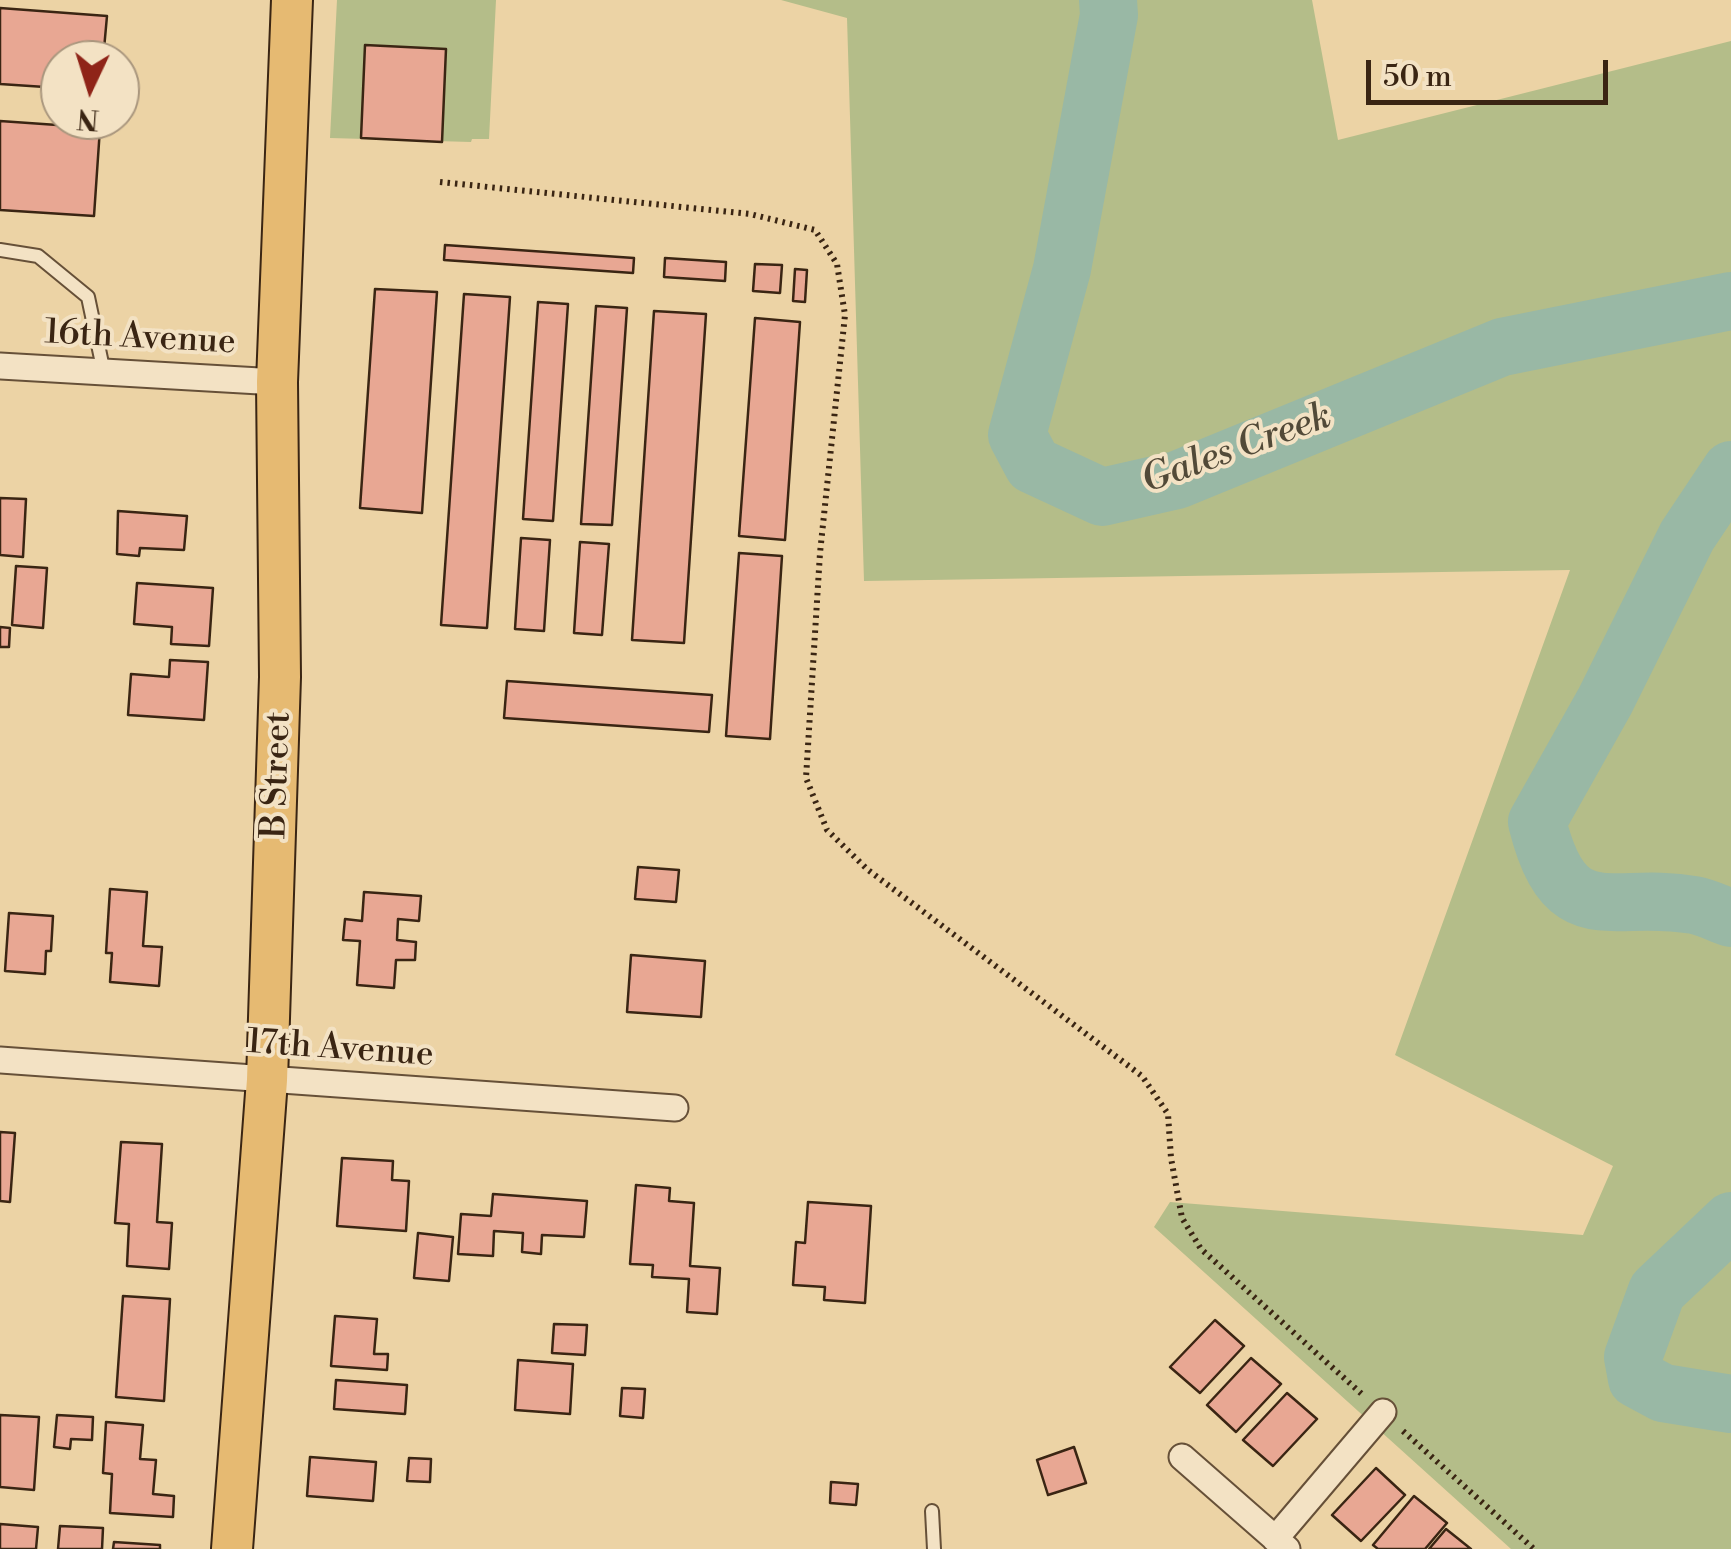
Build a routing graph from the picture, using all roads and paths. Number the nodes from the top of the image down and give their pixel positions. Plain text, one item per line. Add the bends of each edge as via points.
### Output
1 (292, 0) edge
2 (440, 182) dead end
3 (0, 250) edge
4 (0, 366) edge
5 (104, 373) junction
6 (277, 382) junction
7 (0, 1060) edge
8 (268, 1080) junction
9 (675, 1108) dead end
10 (1382, 1412) junction
11 (1182, 1457) dead end
12 (932, 1511) dead end
13 (1281, 1544) edge
14 (232, 1549) edge
15 (934, 1549) edge
16 (1534, 1549) edge

1 - 6 main road, B Street
2 - 10 path via 750,214 814,230 838,264 844,315 806,778 827,830 868,870 1142,1076 1168,1114 1182,1218 1201,1249
3 - 5 lane via 38,256 88,297
4 - 5 street, 16th Avenue
5 - 6 street, 16th Avenue
6 - 8 main road, B Street via 280,677
7 - 8 street, 17th Avenue
8 - 9 street, 17th Avenue
8 - 14 main road, B Street
10 - 13 street
10 - 16 path
11 - 13 street
12 - 15 lane

